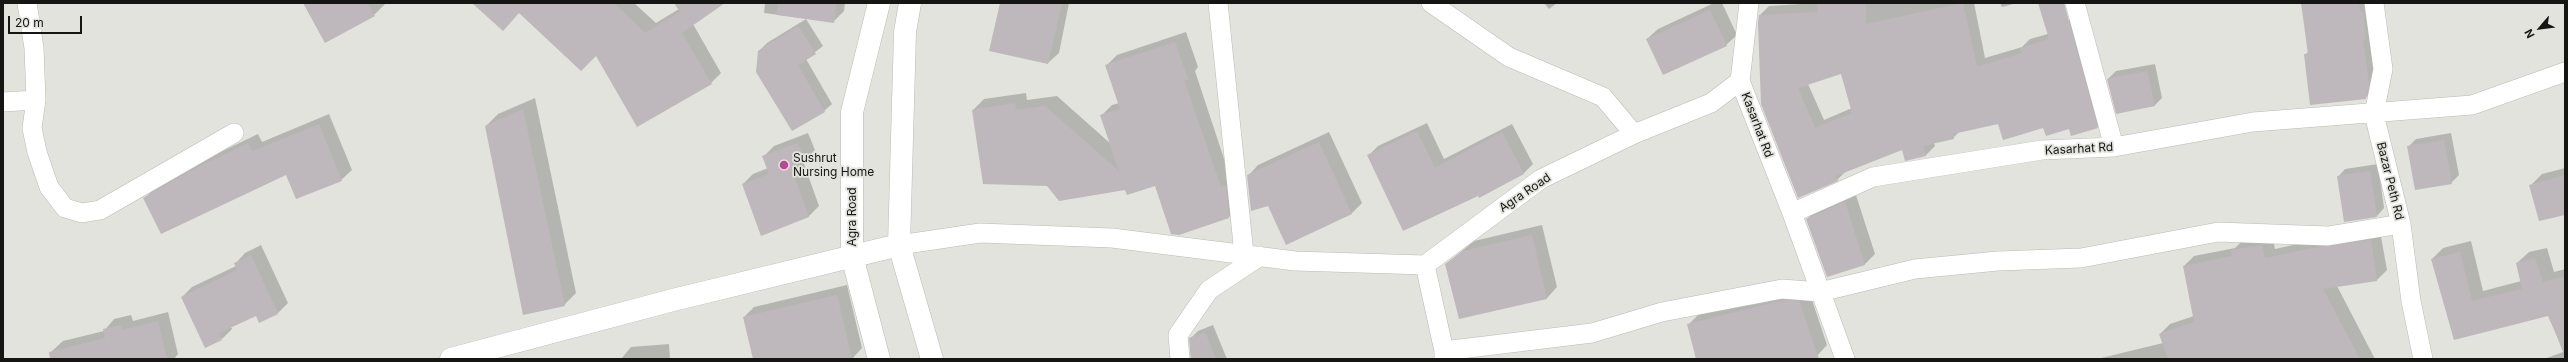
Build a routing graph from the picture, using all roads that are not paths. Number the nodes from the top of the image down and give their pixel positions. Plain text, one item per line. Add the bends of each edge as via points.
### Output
1 (27, 3) edge
2 (879, 3) edge
3 (910, 3) edge
4 (1218, 3) edge
5 (1431, 3) edge
6 (1749, 3) edge
7 (2076, 3) edge
8 (2374, 3) edge
9 (2565, 72) edge
10 (1740, 81) junction
11 (36, 100) junction
12 (3, 102) edge
13 (2374, 114) junction
14 (234, 133) dead end
15 (1634, 134) junction
16 (2114, 147) junction
17 (1792, 213) junction
18 (2400, 224) junction
19 (899, 245) junction
20 (1252, 255) junction
21 (852, 256) junction
22 (1425, 265) junction
23 (1820, 292) junction
24 (1444, 355) edge
25 (460, 358) edge
26 (879, 359) edge
27 (932, 359) edge
28 (1180, 359) edge
29 (1845, 359) edge
30 (2423, 359) edge

1 - 11 street via 34,48
2 - 21 main road, Agra Road via 852,112
3 - 19 main road via 905,32
4 - 20 street
5 - 15 street via 1509,57 1603,97
6 - 10 street
7 - 16 street
8 - 13 street, Bazar Peth Rd via 2383,70
9 - 13 street, Kasarhat Rd via 2472,105
10 - 15 street, Agra Road via 1711,103
10 - 17 street, Kasarhat Rd
11 - 12 street
11 - 14 street via 32,128 49,187 65,208 82,214 100,210
13 - 16 street, Kasarhat Rd via 2253,122
13 - 18 street, Bazar Peth Rd
15 - 22 street, Agra Road via 1541,179
16 - 17 street, Kasarhat Rd via 2042,150 1873,177
17 - 23 street, Kasarhat Rd
18 - 23 street via 2328,236 2218,232 2081,258 1998,261 1915,269
18 - 30 street, Bazar Peth Rd via 2411,301
19 - 20 street via 980,232 1112,238
19 - 21 main road
19 - 27 main road
20 - 22 street via 1295,261
20 - 28 street via 1209,290 1178,335
21 - 25 main road via 673,300
21 - 26 main road, Agra Road
22 - 24 street
23 - 24 street via 1782,289 1662,312 1592,333
23 - 29 street, Kasarhat Rd

